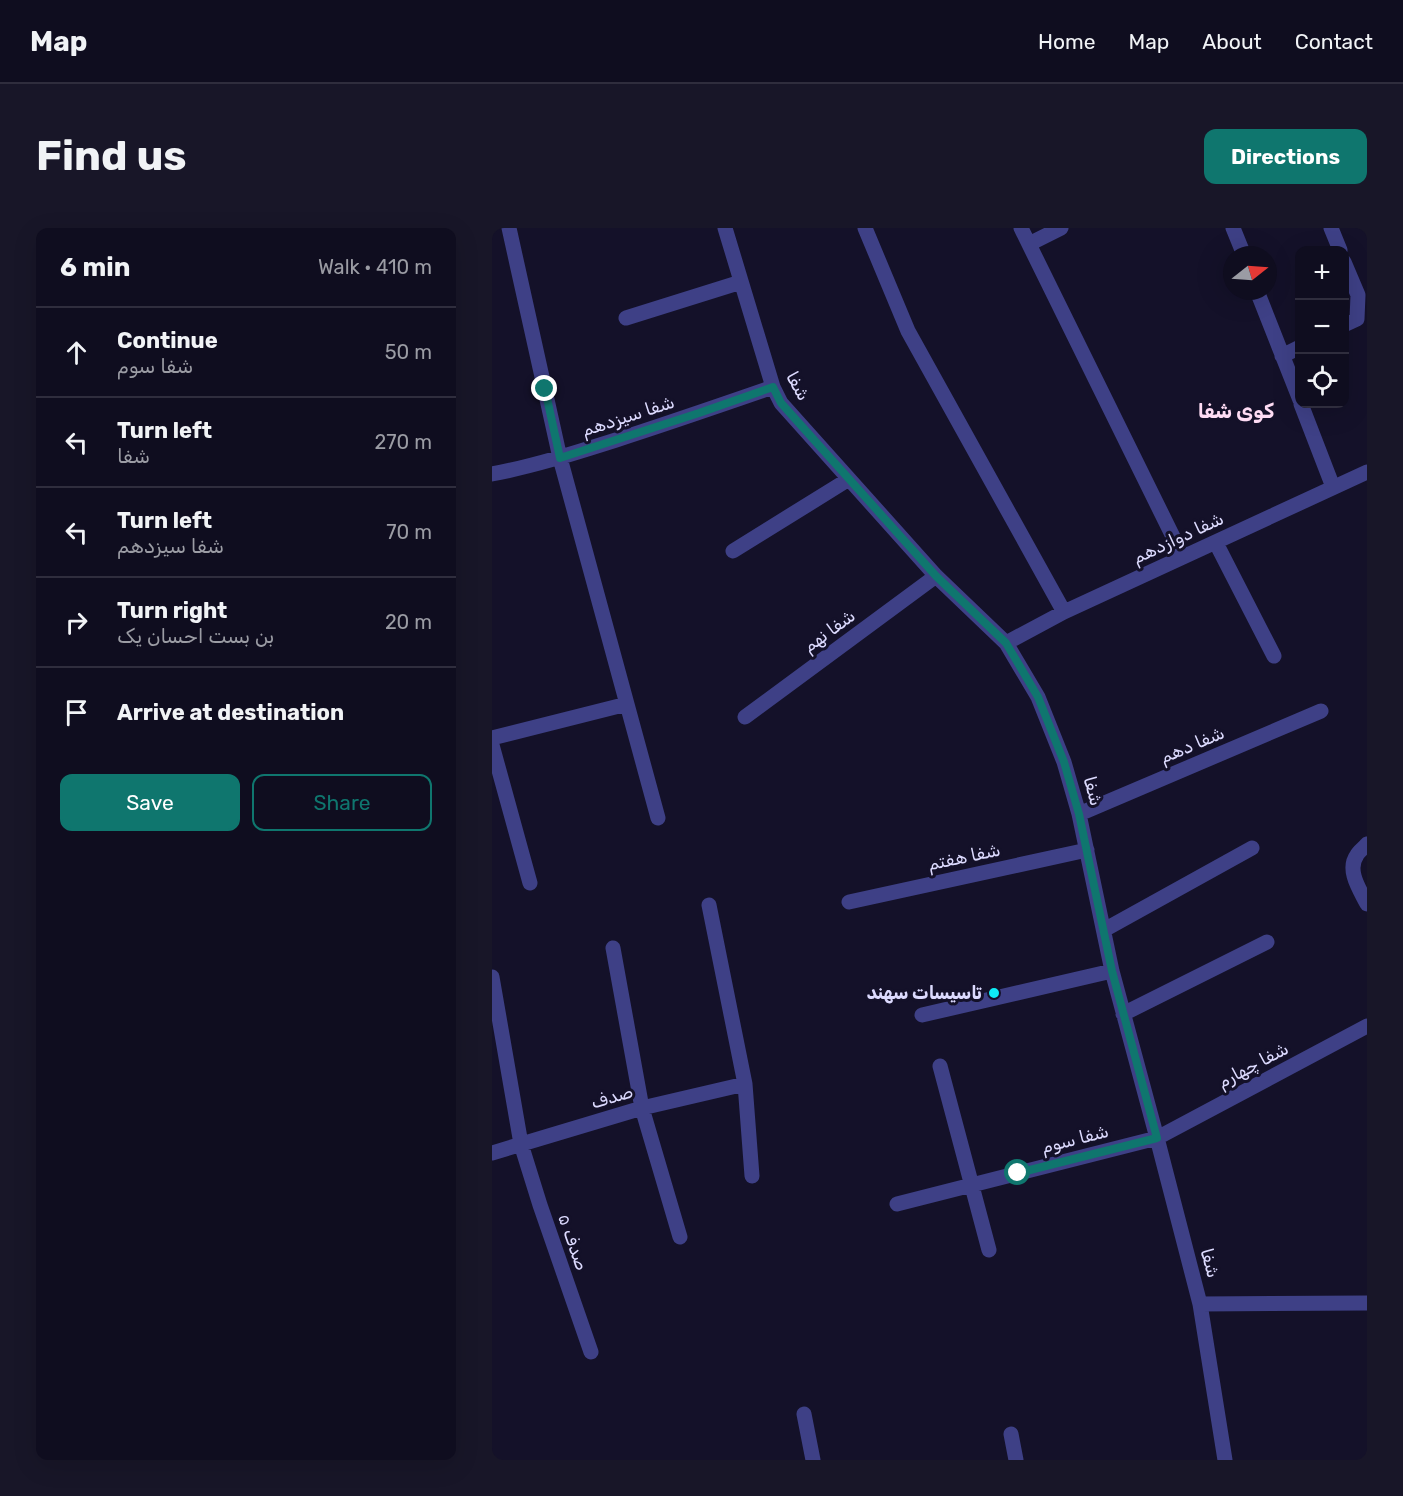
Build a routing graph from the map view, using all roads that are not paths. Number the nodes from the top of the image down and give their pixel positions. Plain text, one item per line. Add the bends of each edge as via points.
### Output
1 (509, 228) edge
2 (725, 228) edge
3 (865, 228) edge
4 (1021, 228) edge
5 (1061, 228) edge
6 (1233, 228) edge
7 (1331, 228) edge
8 (1029, 244) junction
9 (1240, 246) edge
10 (1338, 246) edge
11 (1349, 274) edge
12 (741, 282) junction
13 (1260, 300) edge
14 (627, 318) dead end
15 (1349, 323) edge
16 (1295, 349) edge
17 (1282, 356) junction
18 (773, 387) junction
19 (1295, 389) edge
20 (1302, 408) edge
21 (560, 458) junction
22 (1367, 472) edge
23 (492, 474) edge
24 (849, 479) junction
25 (1333, 487) junction
26 (1216, 543) junction
27 (733, 551) dead end
28 (1183, 557) junction
29 (936, 576) junction
30 (1064, 612) junction
31 (1006, 643) junction
32 (1274, 656) dead end
33 (627, 704) junction
34 (1321, 711) dead end
35 (745, 717) dead end
36 (492, 738) edge
37 (492, 745) edge
38 (1079, 814) junction
39 (658, 818) dead end
40 (1367, 844) edge
41 (1252, 848) dead end
42 (1087, 850) junction
43 (530, 883) dead end
44 (849, 902) dead end
45 (1367, 904) edge
46 (709, 905) dead end
47 (1104, 930) junction
48 (1267, 942) dead end
49 (613, 948) dead end
50 (1112, 971) junction
51 (492, 977) edge
52 (1123, 1014) junction
53 (922, 1015) dead end
54 (1367, 1026) edge
55 (940, 1066) dead end
56 (745, 1084) junction
57 (642, 1108) junction
58 (1157, 1138) junction
59 (521, 1144) junction
60 (492, 1153) edge
61 (752, 1176) dead end
62 (971, 1185) junction
63 (897, 1204) dead end
64 (680, 1237) dead end
65 (989, 1250) dead end
66 (1367, 1303) edge
67 (1200, 1304) junction
68 (591, 1352) dead end
69 (804, 1414) dead end
70 (1011, 1434) dead end
71 (813, 1460) edge
72 (1016, 1460) edge
73 (1225, 1460) edge

1 - 21 street
2 - 12 street, شفا
3 - 30 street via 908,331
4 - 8 street
5 - 8 street
6 - 9 street
7 - 10 street
8 - 28 street
11 - 15 street via 1358,295 1357,319
12 - 14 street
12 - 18 street, شفا
13 - 17 street
16 - 17 street
17 - 19 street
18 - 21 street, شفا سیزدهم
18 - 24 street, شفا via 781,403
20 - 25 street
21 - 23 street, شفا سیزدهم
21 - 33 street
22 - 25 street, شفا دوازدهم
24 - 27 street
24 - 29 street, شفا
25 - 26 street, شفا دوازدهم
26 - 28 street, شفا دوازدهم
26 - 32 street
28 - 30 street, شفا دوازدهم
29 - 31 street, شفا
29 - 35 street, شفا نهم
30 - 31 street, شفا دوازدهم
31 - 38 street, شفا via 1038,697 1064,762
33 - 36 street
33 - 39 street
34 - 38 street, شفا دهم
37 - 43 street
38 - 42 street, شفا
40 - 45 street via 1352,866
41 - 47 street
42 - 44 street, شفا هفتم
42 - 47 street, شفا
46 - 56 street
47 - 50 street, شفا
48 - 52 street
49 - 57 street
50 - 52 street, شفا
50 - 53 street
51 - 59 street, صدف ۵
52 - 58 street, شفا
54 - 58 street, شفا چهارم
55 - 62 street
56 - 57 street, صدف
56 - 61 street
57 - 59 street, صدف
57 - 64 street
58 - 62 street, شفا سوم
58 - 67 street, شفا
59 - 60 street, صدف
59 - 68 street, صدف ۵
62 - 63 street, شفا سوم
62 - 65 street
66 - 67 street
67 - 73 street, شفا
69 - 71 street
70 - 72 street

